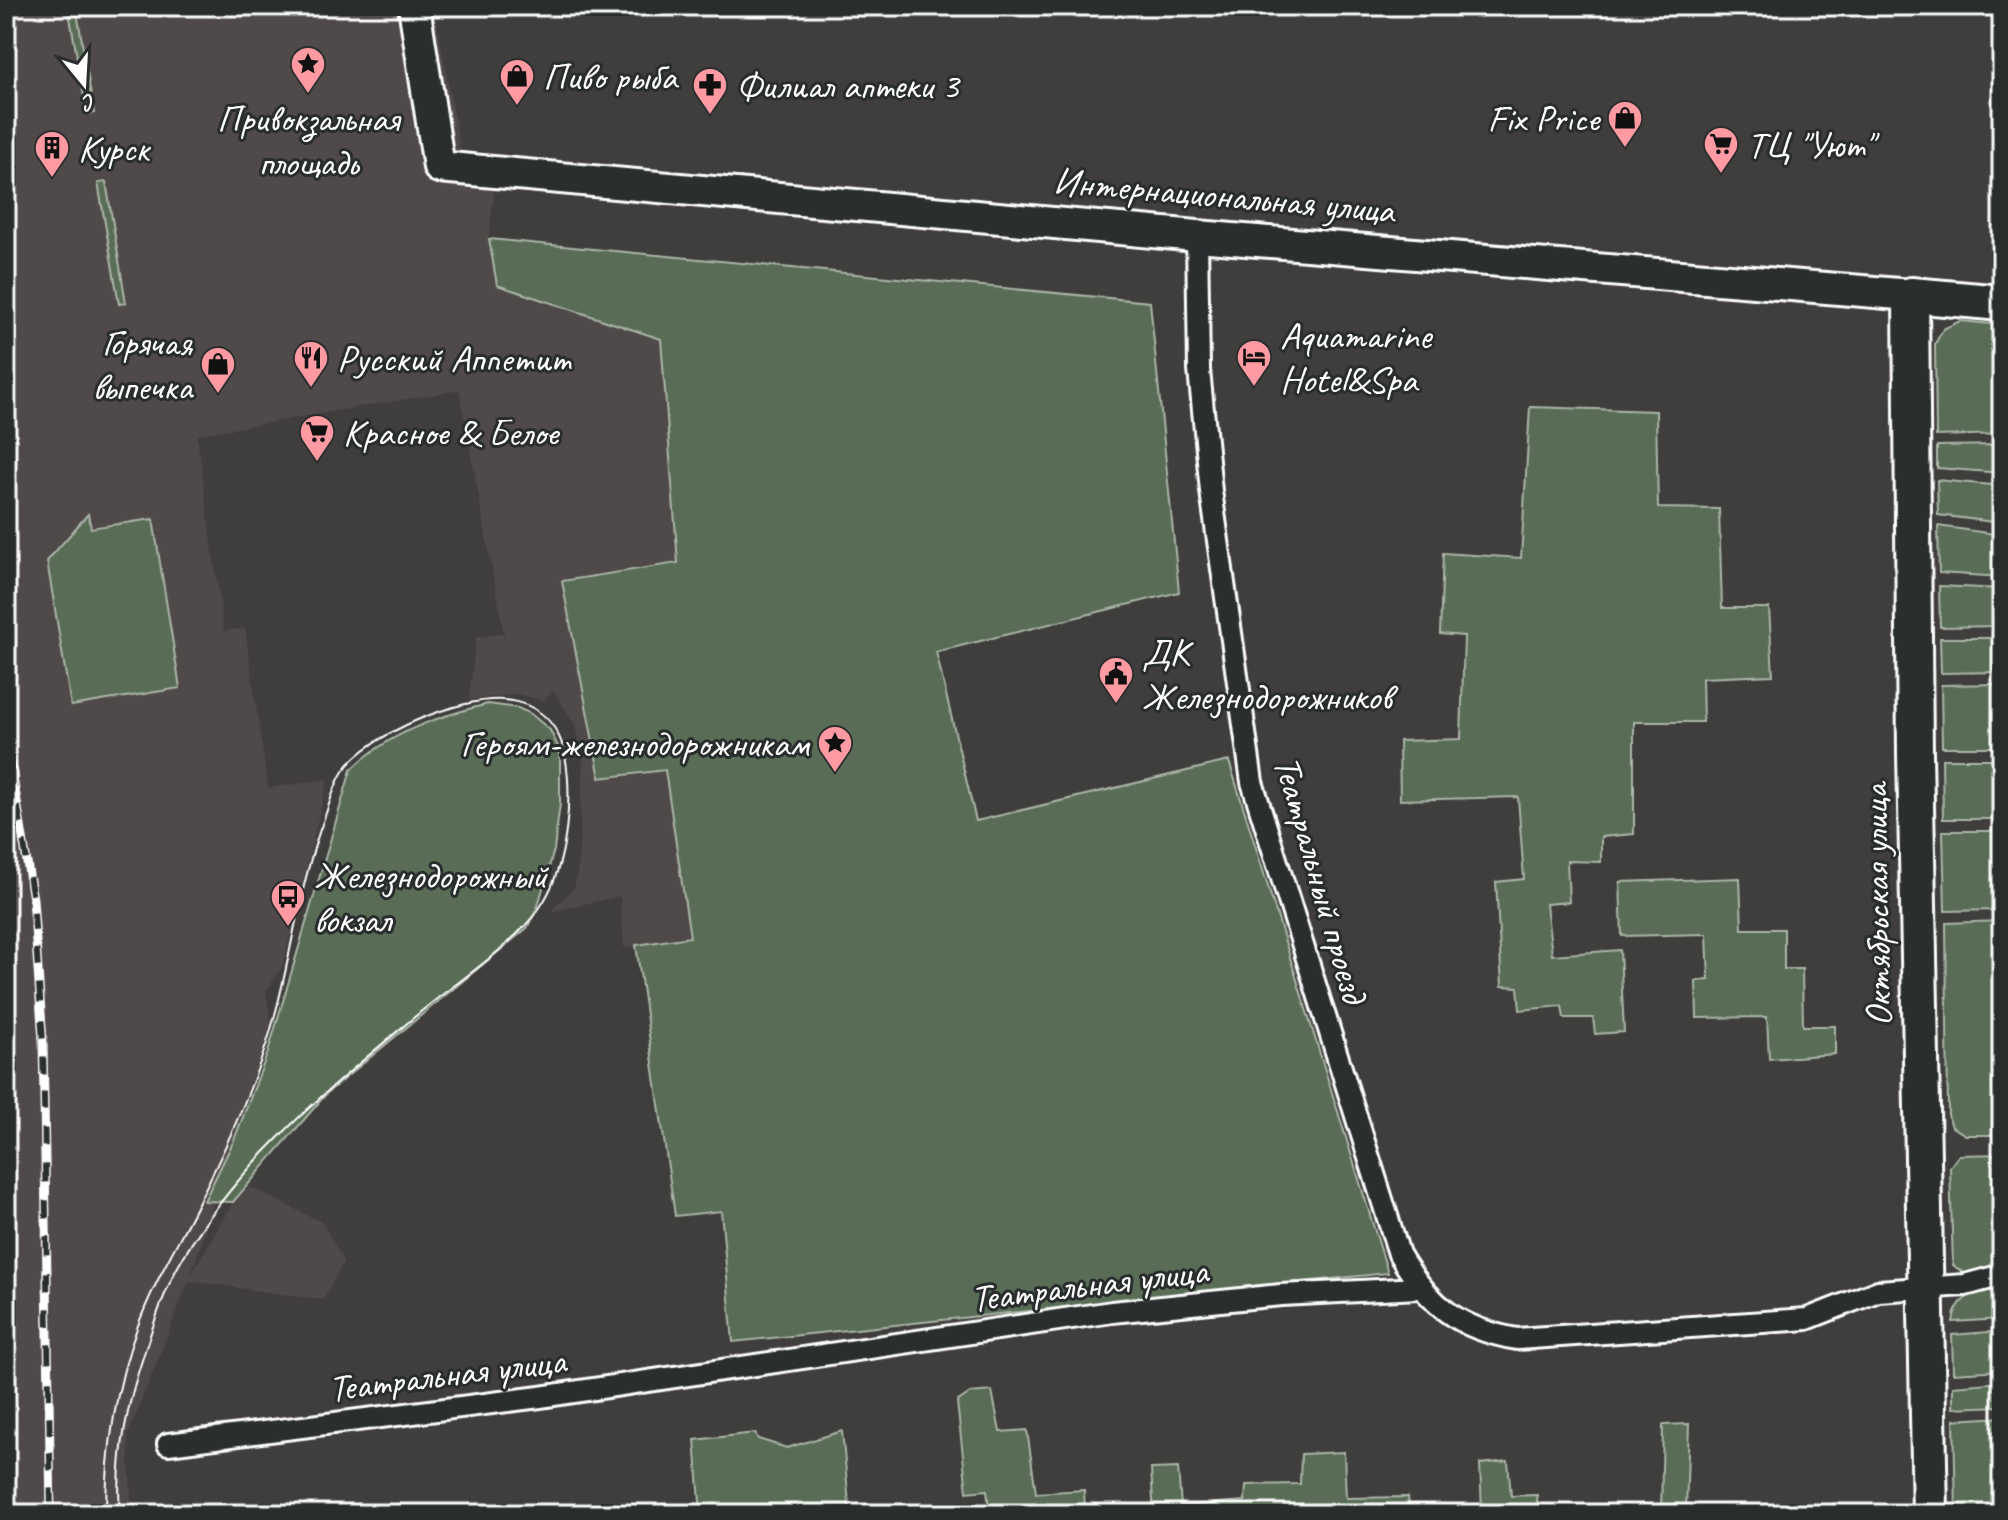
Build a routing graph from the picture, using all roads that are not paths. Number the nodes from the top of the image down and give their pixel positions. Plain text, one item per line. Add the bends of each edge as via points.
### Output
1 (414, 6) edge
2 (1197, 236) junction
3 (1911, 295) junction
4 (2002, 303) edge
5 (2002, 1275) edge
6 (1419, 1288) junction
7 (1927, 1288) junction
8 (168, 1444) dead end
9 (1930, 1514) edge

1 - 2 main road, Интернациональная улица via 439,167
2 - 3 main road, Интернациональная улица
2 - 6 street, Театральный проезд via 1199,370 1209,476 1252,782 1399,1254
3 - 4 main road, Интернациональная улица
3 - 7 main road, Октябрьская улица via 1914,742
5 - 7 street
6 - 7 street via 1480,1333 1517,1339 1807,1319 1878,1291
6 - 8 street, Театральная улица via 1112,1312 540,1397
7 - 9 main road, Октябрьская улица

